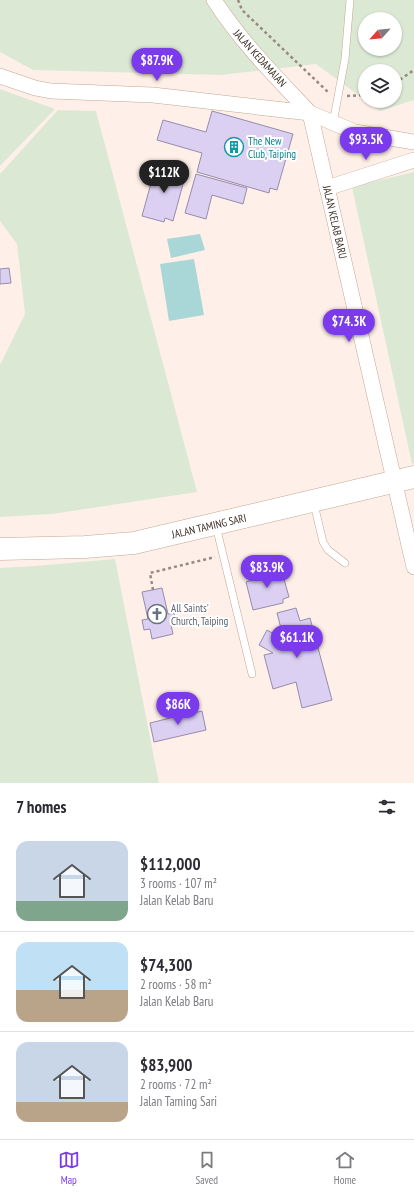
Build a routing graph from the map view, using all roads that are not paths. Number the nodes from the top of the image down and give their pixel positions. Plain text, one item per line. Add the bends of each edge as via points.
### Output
1 (214, 0) edge
2 (350, 0) edge
3 (0, 76) edge
4 (310, 113) junction
5 (333, 124) junction
6 (414, 142) edge
7 (414, 160) edge
8 (327, 188) junction
9 (404, 479) edge
10 (313, 501) junction
11 (216, 524) junction
12 (0, 549) edge
13 (345, 563) dead end
14 (414, 567) edge
15 (252, 674) dead end

1 - 4 street, JALAN KEDAMAIAN via 228,23
2 - 5 lane via 345,59
3 - 4 street via 51,91 153,95
4 - 5 street
4 - 8 street, JALAN KELAB BARU
5 - 6 street via 367,135
7 - 8 street
8 - 9 street, JALAN KELAB BARU
9 - 10 main road, JALAN TAMING SARI
9 - 14 street, JALAN KELAB BARU
10 - 11 main road, JALAN TAMING SARI
10 - 13 lane via 323,542 328,550
11 - 12 main road, JALAN TAMING SARI via 134,543
11 - 15 lane

